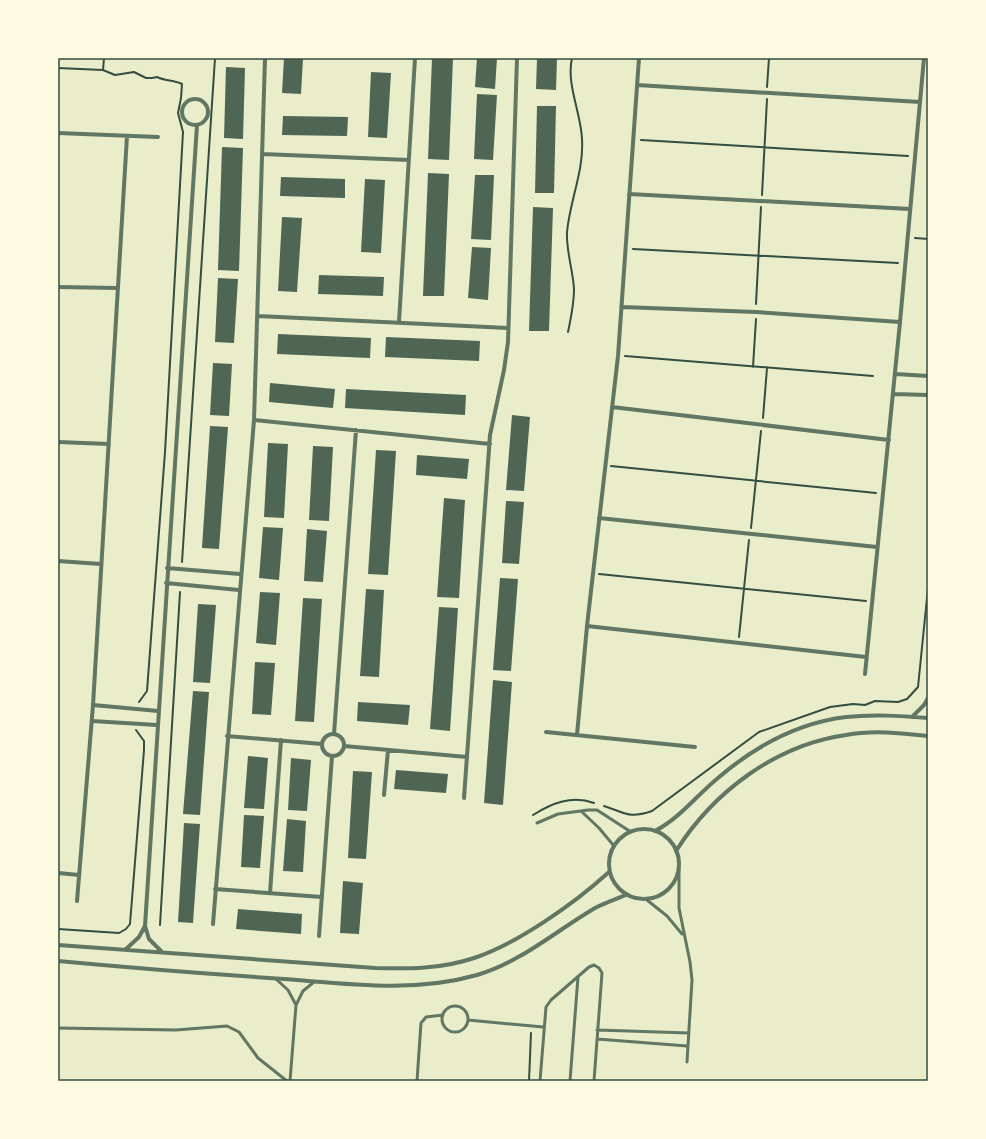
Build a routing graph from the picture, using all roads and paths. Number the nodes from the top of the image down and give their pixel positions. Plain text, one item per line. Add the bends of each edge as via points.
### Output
1 (104, 58) edge
2 (214, 58) edge
3 (265, 58) edge
4 (415, 58) edge
5 (517, 58) edge
6 (572, 58) edge
7 (639, 58) edge
8 (769, 58) edge
9 (924, 58) edge
10 (58, 68) edge
11 (102, 70) junction
12 (637, 85) junction
13 (767, 93) junction
14 (920, 102) junction
15 (197, 125) junction
16 (58, 133) edge
17 (127, 136) junction
18 (158, 137) dead end
19 (633, 140) junction
20 (764, 147) junction
21 (262, 154) junction
22 (915, 156) junction
23 (409, 160) junction
24 (629, 194) junction
25 (761, 201) junction
26 (910, 209) junction
27 (908, 237) junction
28 (928, 239) edge
29 (626, 249) junction
30 (759, 256) junction
31 (905, 264) junction
32 (58, 287) edge
33 (118, 288) junction
34 (622, 307) junction
35 (756, 312) junction
36 (258, 316) junction
37 (399, 322) junction
38 (900, 322) junction
39 (508, 328) junction
40 (568, 332) dead end
41 (618, 356) junction
42 (753, 367) junction
43 (767, 368) junction
44 (896, 374) junction
45 (873, 376) dead end
46 (928, 376) edge
47 (893, 394) junction
48 (928, 395) edge
49 (612, 407) junction
50 (254, 420) junction
51 (762, 425) junction
52 (356, 430) junction
53 (889, 440) junction
54 (58, 442) edge
55 (109, 444) junction
56 (490, 444) junction
57 (605, 465) junction
58 (756, 481) junction
59 (883, 494) junction
60 (599, 518) junction
61 (750, 534) junction
62 (877, 547) junction
63 (58, 561) edge
64 (101, 564) junction
65 (167, 568) junction
66 (181, 569) junction
67 (240, 574) junction
68 (594, 574) junction
69 (166, 583) junction
70 (180, 585) junction
71 (744, 588) junction
72 (928, 588) edge
73 (239, 590) junction
74 (871, 601) junction
75 (587, 626) junction
76 (738, 642) junction
77 (866, 657) junction
78 (864, 674) dead end
79 (928, 698) edge
80 (93, 705) junction
81 (138, 709) junction
82 (158, 711) junction
83 (912, 717) junction
84 (928, 718) edge
85 (92, 721) junction
86 (136, 724) junction
87 (157, 725) junction
88 (546, 732) dead end
89 (334, 734) junction
90 (577, 735) junction
91 (227, 736) junction
92 (928, 736) edge
93 (281, 740) junction
94 (322, 744) junction
95 (344, 746) junction
96 (695, 747) dead end
97 (388, 750) junction
98 (332, 756) junction
99 (467, 757) junction
100 (384, 795) dead end
101 (464, 798) dead end
102 (596, 803) dead end
103 (602, 805) dead end
104 (580, 811) junction
105 (533, 815) dead end
106 (537, 823) dead end
107 (655, 831) junction
108 (631, 832) junction
109 (614, 846) junction
110 (676, 851) junction
111 (679, 868) junction
112 (609, 872) junction
113 (58, 873) edge
114 (79, 875) junction
115 (215, 889) junction
116 (270, 893) junction
117 (626, 895) junction
118 (322, 897) junction
119 (648, 900) junction
120 (77, 901) dead end
121 (213, 924) dead end
122 (160, 925) dead end
123 (145, 926) junction
124 (58, 929) edge
125 (684, 935) junction
126 (319, 936) dead end
127 (58, 945) edge
128 (124, 950) junction
129 (162, 952) junction
130 (58, 960) edge
131 (578, 977) junction
132 (276, 978) junction
133 (315, 981) junction
134 (296, 1005) junction
135 (443, 1015) junction
136 (468, 1020) junction
137 (532, 1026) junction
138 (543, 1027) junction
139 (58, 1028) edge
140 (598, 1030) junction
141 (689, 1033) junction
142 (597, 1039) junction
143 (687, 1046) junction
144 (687, 1062) dead end
145 (287, 1081) edge
146 (290, 1081) edge
147 (417, 1081) edge
148 (528, 1081) edge
149 (540, 1081) edge
150 (570, 1081) edge
151 (594, 1081) edge

1 - 11 path
2 - 66 path
3 - 21 street
4 - 23 street
5 - 39 street
6 - 40 path via 573,88 582,139 581,162 567,234 574,290
7 - 12 street
8 - 13 path
9 - 14 street
10 - 11 path
11 - 81 path via 115,75 134,72 146,78 157,77 182,84 178,113 183,132 165,452 147,691 139,701
12 - 13 street
12 - 19 street
13 - 14 street
13 - 20 path
14 - 22 street
15 - 15 street via 207,117 207,108 202,101 194,98 183,105 181,114 188,124
15 - 65 street
16 - 17 street
17 - 18 street
17 - 33 street
19 - 20 path
19 - 24 street
20 - 22 path
20 - 25 path
21 - 23 street
21 - 36 street
22 - 26 street
23 - 37 street
24 - 25 street
24 - 29 street
25 - 26 street
25 - 30 path
26 - 27 street
27 - 28 path
27 - 31 street
29 - 30 path
29 - 34 street
30 - 31 path
30 - 35 path
31 - 38 street
32 - 33 street
33 - 55 street
34 - 35 street
34 - 41 street
35 - 38 street
35 - 42 path
36 - 37 street
36 - 50 street
37 - 39 street
38 - 44 street
39 - 56 street via 504,370 494,410
41 - 42 path
41 - 49 street
42 - 43 path
43 - 45 path
43 - 51 path
44 - 46 street
44 - 47 street
47 - 48 street
47 - 53 street
49 - 51 street
49 - 57 street
50 - 52 street
50 - 67 street
51 - 53 street
51 - 58 path
52 - 56 street
52 - 89 street
53 - 59 street
54 - 55 street
55 - 64 street
56 - 99 street
57 - 58 path
57 - 60 street
58 - 59 path
58 - 61 path
59 - 62 street
60 - 61 street
60 - 68 street
61 - 62 street
61 - 71 path
62 - 74 street
63 - 64 street
64 - 80 street
65 - 66 street
65 - 69 street
66 - 67 street
67 - 73 street
68 - 71 path
68 - 75 street
69 - 70 street
69 - 82 street
70 - 73 street
70 - 122 path
71 - 74 path
71 - 76 path
72 - 103 path via 918,687 907,699 898,702 875,700 865,705 830,707 759,732 652,811 636,816 620,813
73 - 91 street
74 - 77 street
75 - 76 street
75 - 90 street
76 - 77 street
77 - 78 street
79 - 83 street via 924,706
80 - 81 street
80 - 85 street
81 - 82 street
82 - 87 street
83 - 84 street
83 - 107 street via 846,717 804,727 782,736 759,747 738,762 698,794 668,824
85 - 86 street
85 - 114 street
86 - 87 street
86 - 124 path via 136,731 144,741 144,750 130,924 119,933
87 - 123 street
88 - 90 street
89 - 94 street via 324,738
89 - 95 street via 342,739
90 - 96 street
91 - 93 street
91 - 115 street
92 - 110 street via 890,733 847,734 785,753 728,791 691,828
93 - 94 street
93 - 116 street
94 - 98 street via 323,751
95 - 97 street
95 - 98 street via 341,752
97 - 99 street
97 - 100 street
98 - 118 street
99 - 101 street
102 - 105 path via 563,801
104 - 106 lane via 558,814
104 - 108 lane via 597,810
104 - 109 lane
107 - 108 street via 647,829
107 - 110 street via 668,839
108 - 109 street via 618,840
109 - 112 street via 609,859
110 - 111 street
111 - 119 street via 669,889
111 - 125 lane via 678,895
112 - 117 street via 615,885
112 - 129 street via 575,900 519,936 474,958 446,965 414,969 375,968
113 - 114 street
114 - 120 street
115 - 116 street
115 - 121 street
116 - 118 street
117 - 119 street
117 - 133 street via 597,907 507,963 478,975 415,986
118 - 126 street
119 - 125 lane
123 - 128 street via 139,937
123 - 129 street via 149,939
125 - 141 lane via 692,980
127 - 128 street
128 - 129 street
130 - 132 street
131 - 138 lane via 549,1002 545,1010
131 - 140 lane via 592,965 601,970
131 - 150 lane
132 - 133 street
132 - 134 lane via 288,990
133 - 134 lane via 303,991
134 - 146 lane
135 - 136 lane via 448,1009 460,1007 466,1012
135 - 136 lane via 446,1027 453,1032 464,1028
135 - 147 lane via 426,1017 421,1023
136 - 137 lane
137 - 138 lane
137 - 148 path
138 - 149 lane
139 - 145 lane via 176,1030 227,1026 239,1032 258,1058
140 - 141 lane
140 - 142 lane
141 - 143 lane
142 - 143 lane
142 - 151 lane
143 - 144 lane

